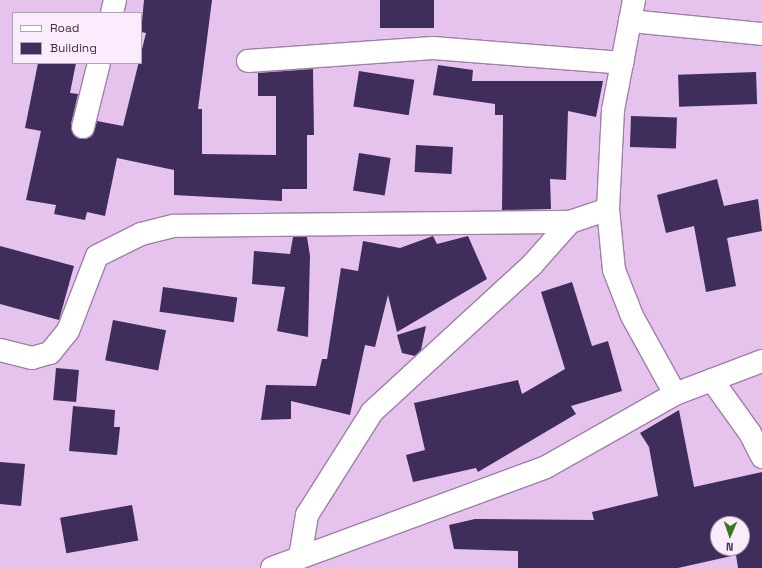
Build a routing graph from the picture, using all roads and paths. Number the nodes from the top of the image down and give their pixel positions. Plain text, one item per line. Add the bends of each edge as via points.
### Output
1 (115, 0) edge
2 (634, 0) edge
3 (112, 12) edge
4 (630, 21) junction
5 (762, 34) edge
6 (248, 61) dead end
7 (99, 64) edge
8 (622, 64) junction
9 (83, 127) dead end
10 (608, 209) junction
11 (570, 222) junction
12 (0, 350) edge
13 (762, 361) edge
14 (712, 380) junction
15 (675, 394) junction
16 (762, 457) edge
17 (300, 557) junction
18 (272, 568) edge

1 - 3 street
2 - 4 street
4 - 5 street
4 - 8 street
6 - 8 street via 432,48
7 - 9 street
8 - 10 street via 613,110
10 - 11 street
10 - 15 street via 614,270 632,316
11 - 12 street via 174,226 148,232 97,256 68,331 50,353 32,358
11 - 17 street via 531,266 372,412 307,515
13 - 14 street
14 - 15 street
14 - 16 street via 750,433
15 - 17 street via 546,466
17 - 18 street

